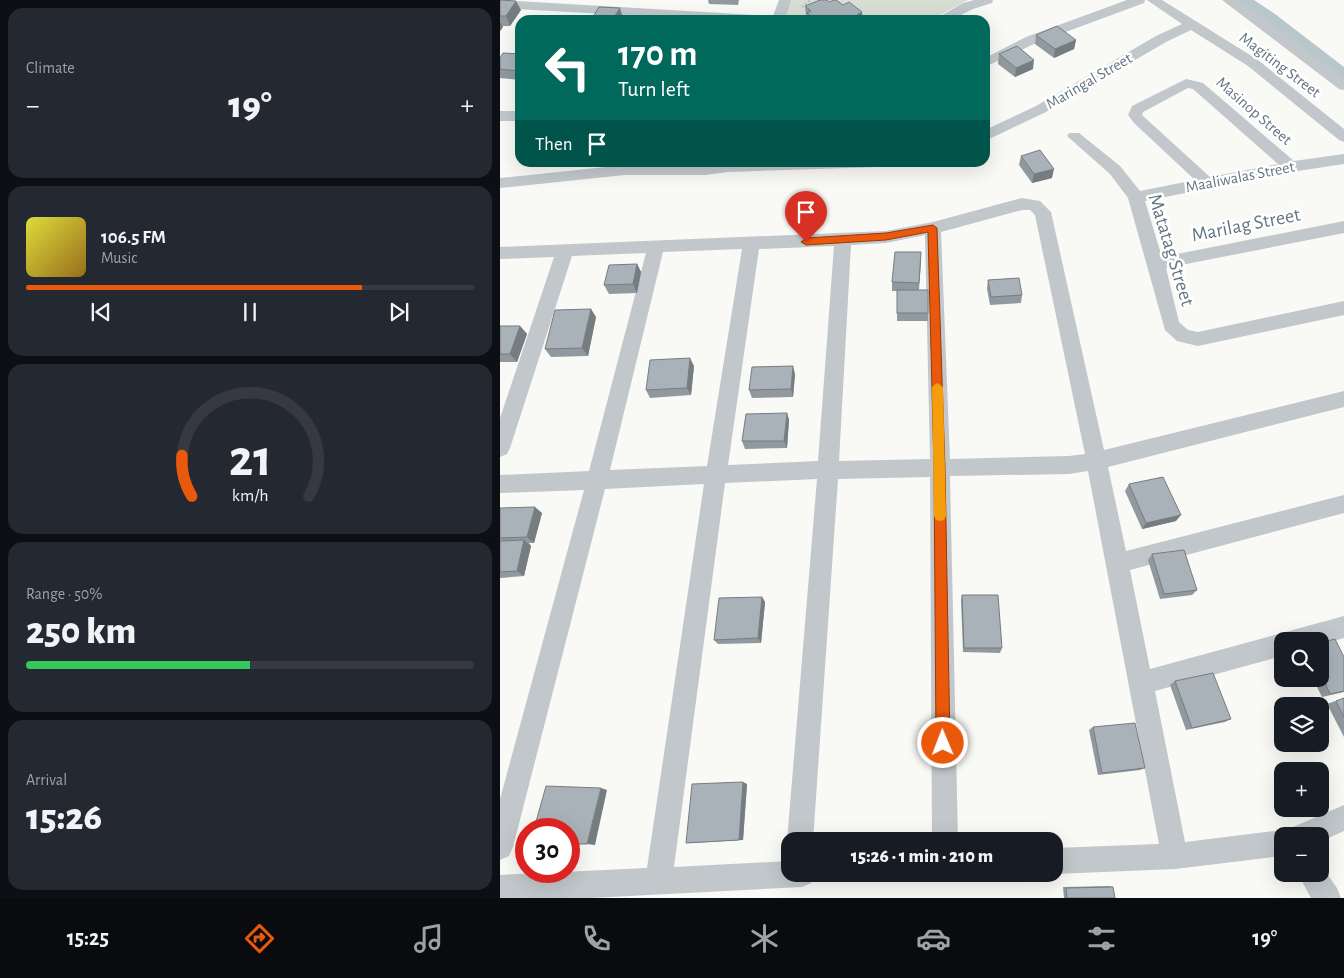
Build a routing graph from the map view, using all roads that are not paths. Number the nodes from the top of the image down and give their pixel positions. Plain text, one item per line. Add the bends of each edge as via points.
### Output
1 (700, 0) edge
2 (784, 0) edge
3 (987, 0) edge
4 (1139, 0) edge
5 (1153, 0) edge
6 (1228, 0) edge
7 (500, 4) edge
8 (652, 15) edge
9 (695, 15) edge
10 (780, 15) edge
11 (951, 15) edge
12 (1191, 25) junction
13 (990, 60) edge
14 (1344, 86) edge
15 (500, 116) edge
16 (515, 116) edge
17 (990, 134) edge
18 (1074, 136) dead end
19 (1344, 137) edge
20 (1344, 159) edge
21 (619, 167) edge
22 (646, 167) edge
23 (719, 167) edge
24 (1291, 167) junction
25 (500, 183) edge
26 (1207, 183) junction
27 (1136, 197) junction
28 (1344, 227) edge
29 (933, 228) junction
30 (843, 240) junction
31 (751, 244) junction
32 (656, 246) junction
33 (565, 250) junction
34 (500, 253) edge
35 (1156, 264) junction
36 (1344, 308) edge
37 (1344, 399) edge
38 (500, 448) edge
39 (1096, 461) junction
40 (940, 468) junction
41 (828, 470) junction
42 (716, 475) junction
43 (597, 481) junction
44 (500, 484) edge
45 (1344, 504) edge
46 (1118, 563) junction
47 (1344, 627) edge
48 (1325, 632) edge
49 (1274, 646) edge
50 (1142, 683) junction
51 (1344, 818) edge
52 (1323, 827) edge
53 (801, 832) edge
54 (944, 832) edge
55 (1274, 843) edge
56 (500, 847) edge
57 (1174, 856) junction
58 (1063, 861) edge
59 (781, 875) edge
60 (659, 880) junction
61 (1317, 882) edge
62 (500, 889) edge
63 (1327, 898) edge

1 - 9 street
2 - 10 street
3 - 11 street
4 - 13 street via 1031,40
5 - 12 street, Magiting Street
6 - 14 street
7 - 8 street
12 - 17 street, Maringal Street
12 - 19 street, Magiting Street via 1252,63
15 - 16 street
18 - 27 street, Matatag Street via 1114,170
20 - 24 street, Maaliwalas Street
21 - 25 street
22 - 23 street via 705,170
24 - 26 street, Maaliwalas Street
24 - 26 street, Masinop Street via 1198,86 1186,83 1137,109 1135,115
26 - 27 street, Maaliwalas Street
27 - 35 street, Matatag Street
28 - 35 street, Marilag Street
29 - 30 street via 886,237
29 - 39 street via 1022,204 1034,205 1043,212
29 - 40 street
30 - 31 street
30 - 41 street
31 - 32 street
31 - 42 street
32 - 33 street
32 - 43 street
33 - 34 street
33 - 38 street
35 - 36 street, Matatag Street via 1171,325 1183,336 1198,339
37 - 39 street
39 - 40 street via 1069,466
39 - 46 street
40 - 41 street
40 - 54 street
41 - 42 street
41 - 53 street
42 - 43 street
42 - 60 street
43 - 44 street
43 - 56 street
45 - 46 street
46 - 50 street
47 - 48 street
49 - 50 street
50 - 57 street
51 - 52 street
55 - 57 street
57 - 58 street
59 - 60 street
60 - 62 street
61 - 63 street

